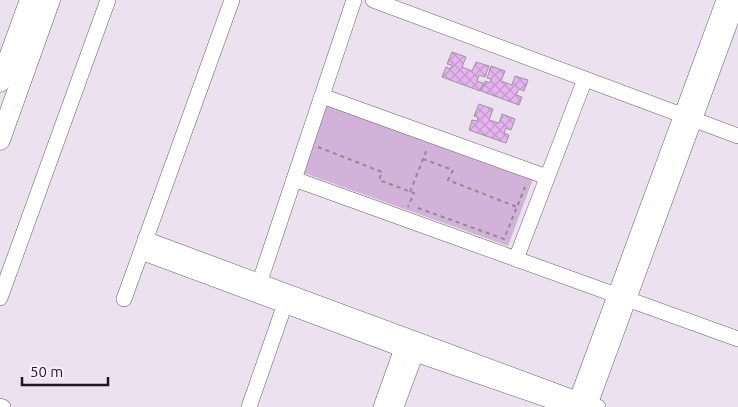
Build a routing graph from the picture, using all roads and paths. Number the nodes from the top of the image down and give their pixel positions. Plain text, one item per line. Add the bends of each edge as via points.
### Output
1 (30, 0) edge
2 (50, 0) edge
3 (108, 0) edge
4 (232, 0) edge
5 (354, 0) edge
6 (373, 0) edge
7 (724, 0) edge
8 (738, 1) edge
9 (585, 79) junction
10 (0, 82) edge
11 (322, 96) junction
12 (688, 118) junction
13 (738, 136) edge
14 (0, 140) edge
15 (315, 144) dead end
16 (427, 146) dead end
17 (423, 159) junction
18 (548, 177) junction
19 (294, 179) junction
20 (525, 187) dead end
21 (410, 192) junction
22 (517, 207) junction
23 (405, 212) junction
24 (143, 245) junction
25 (516, 259) junction
26 (258, 287) junction
27 (622, 297) junction
28 (0, 298) edge
29 (124, 299) dead end
30 (285, 304) junction
31 (738, 339) edge
32 (411, 345) junction
33 (583, 405) edge
34 (249, 407) edge
35 (381, 407) edge
36 (396, 407) edge

1 - 10 main road
2 - 14 main road
3 - 28 street
4 - 24 street
5 - 11 street
6 - 9 street
7 - 12 street
8 - 12 street
9 - 12 street
9 - 18 street
11 - 18 street
11 - 19 street
12 - 13 street
12 - 27 street
15 - 21 path via 314,152 317,146 382,172 379,180
16 - 17 path
17 - 21 path
17 - 22 path via 453,170 448,180
18 - 25 street
19 - 23 street
19 - 26 street
20 - 22 path
21 - 23 path via 414,193
22 - 23 path via 504,239
23 - 25 street
24 - 26 street
24 - 29 street
25 - 27 street
26 - 30 street
26 - 32 street
27 - 31 street
27 - 33 street
30 - 32 street
30 - 34 street
32 - 33 street
32 - 35 street
32 - 36 street

